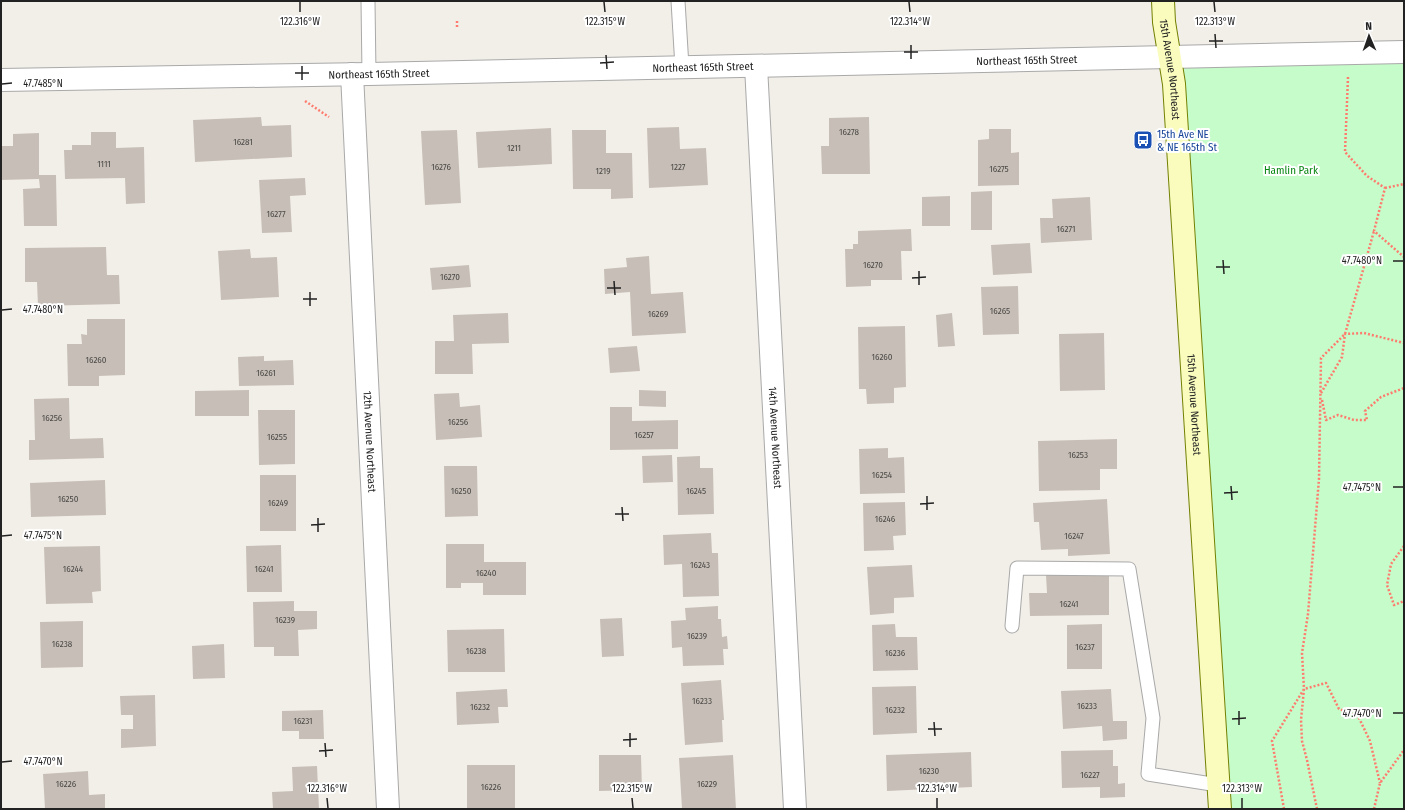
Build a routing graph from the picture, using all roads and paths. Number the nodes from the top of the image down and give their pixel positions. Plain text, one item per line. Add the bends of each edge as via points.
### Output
1 (368, 1) edge
2 (678, 1) edge
3 (1163, 1) edge
4 (457, 21) dead end
5 (457, 29) dead end
6 (1404, 52) edge
7 (1348, 53) junction
8 (1170, 57) junction
9 (756, 66) junction
10 (682, 67) junction
11 (361, 74) junction
12 (1, 80) edge
13 (300, 98) dead end
14 (330, 118) dead end
15 (1404, 185) edge
16 (1385, 188) junction
17 (1374, 231) junction
18 (1404, 257) edge
19 (1345, 334) junction
20 (1404, 343) edge
21 (1404, 388) edge
22 (1321, 394) junction
23 (1404, 546) edge
24 (1404, 601) edge
25 (1012, 626) dead end
26 (1304, 690) junction
27 (1404, 750) edge
28 (1380, 783) junction
29 (1218, 785) junction
30 (388, 809) edge
31 (796, 809) edge
32 (1220, 809) edge
33 (1284, 809) edge
34 (1317, 809) edge
35 (1374, 809) edge

1 - 11 lane
2 - 10 lane
3 - 8 main road, 15th Avenue Northeast
4 - 5 path
6 - 7 street, Northeast 165th Street
7 - 8 street, Northeast 165th Street
7 - 16 path via 1345,152 1367,176
8 - 9 street, Northeast 165th Street
8 - 29 main road, 15th Avenue Northeast via 1174,84
9 - 10 street, Northeast 165th Street
9 - 31 street, 14th Avenue Northeast
10 - 11 street, Northeast 165th Street
11 - 12 street, Northeast 165th Street
11 - 30 street, 12th Avenue Northeast
13 - 14 path
15 - 16 path
16 - 17 path
17 - 18 path
17 - 19 path
19 - 20 path via 1364,332
19 - 22 path via 1342,357
19 - 22 path via 1321,358
21 - 22 path via 1381,398 1365,411 1367,420 1354,420 1338,415 1326,420
22 - 26 path via 1319,479 1308,614 1302,653
23 - 24 path via 1391,564 1387,585 1394,604
25 - 29 lane via 1017,568 1129,569 1153,718 1148,774
26 - 28 path via 1326,683 1339,710 1358,716 1370,741
26 - 33 path via 1272,741
26 - 34 path via 1302,741
27 - 28 path
28 - 35 path
29 - 32 main road, 15th Avenue Northeast

